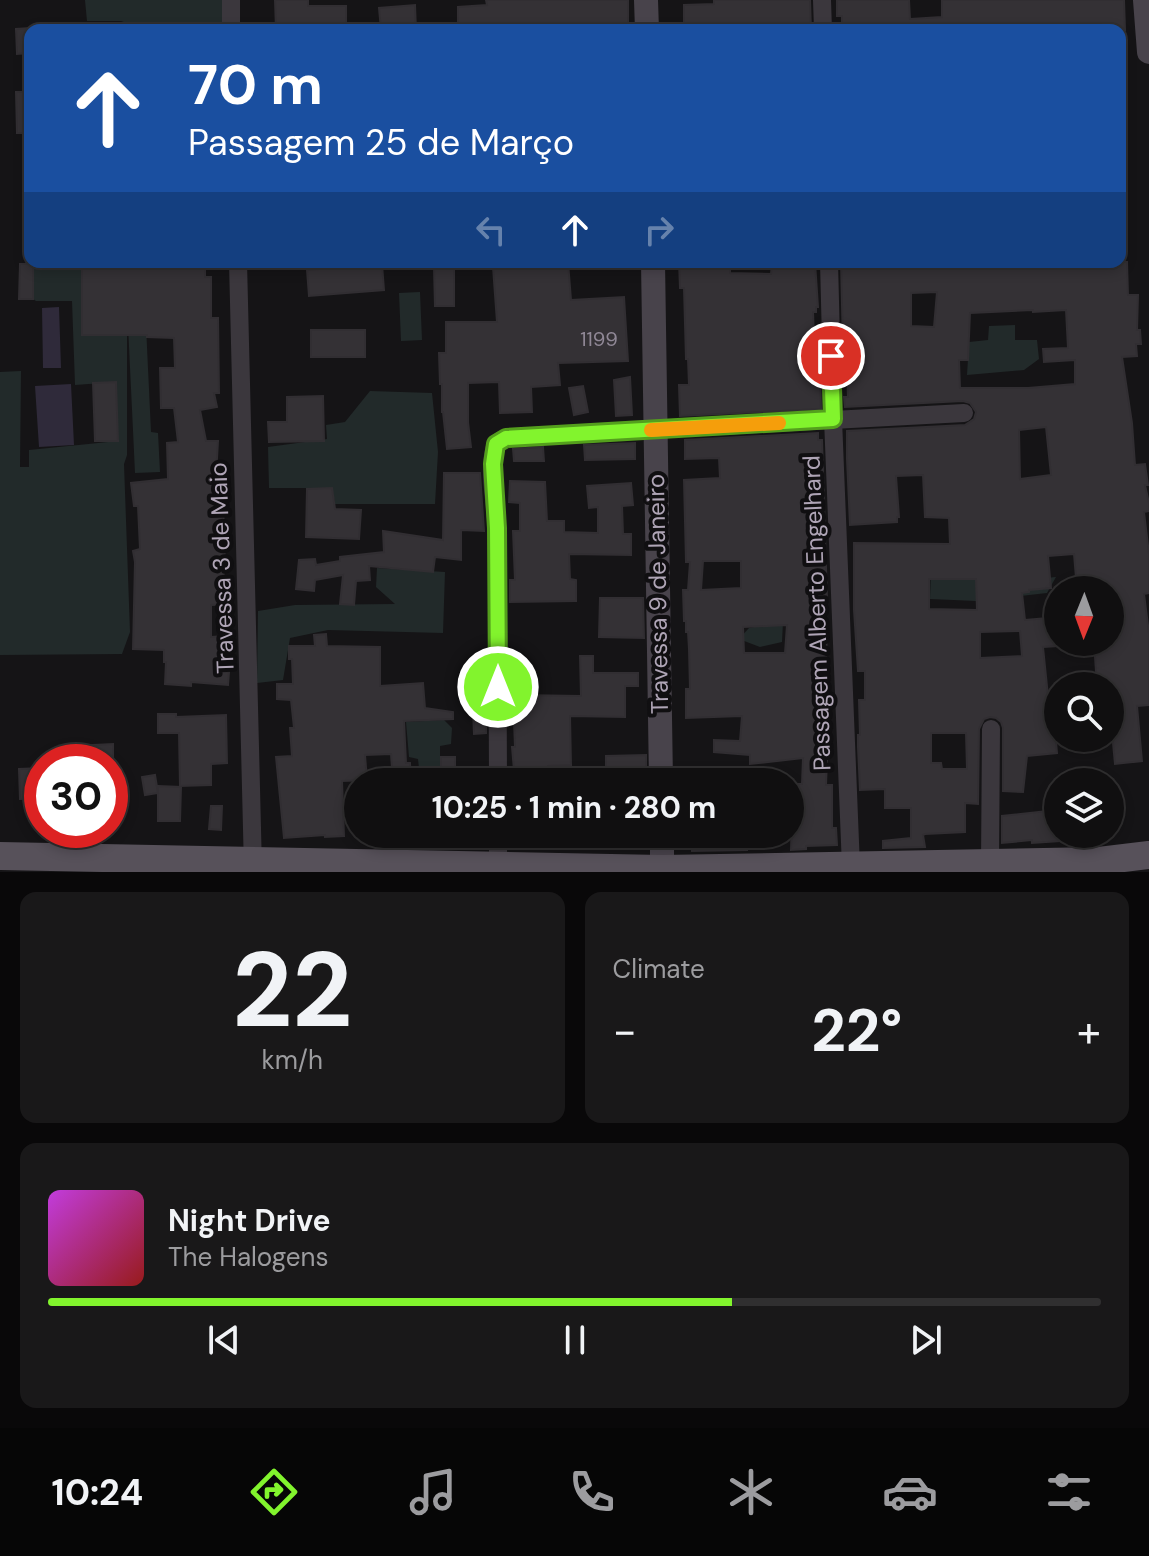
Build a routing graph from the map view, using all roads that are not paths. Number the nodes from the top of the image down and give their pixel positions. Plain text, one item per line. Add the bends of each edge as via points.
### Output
1 (231, 0) edge
2 (646, 0) edge
3 (822, 0) edge
4 (1145, 0) edge
5 (231, 24) edge
6 (647, 24) edge
7 (823, 24) edge
8 (1149, 52) edge
9 (238, 268) edge
10 (653, 268) edge
11 (829, 268) edge
12 (964, 413) dead end
13 (833, 419) junction
14 (655, 430) junction
15 (991, 729) dead end
16 (498, 768) edge
17 (661, 768) edge
18 (498, 848) edge
19 (662, 848) edge
20 (1149, 855) edge
21 (0, 856) edge
22 (990, 863) junction
23 (498, 865) junction
24 (253, 867) edge
25 (851, 867) junction
26 (589, 869) edge
27 (662, 871) edge

1 - 5 street
2 - 6 main road
3 - 7 street
4 - 8 main road
9 - 24 street, Travessa 3 de Maio
10 - 14 main road, Travessa 9 de Janeiro
11 - 13 street, Passagem Alberto Engelhard
12 - 13 street
13 - 14 street
13 - 25 street, Passagem Alberto Engelhard
14 - 16 street via 502,439 494,448
14 - 17 main road, Travessa 9 de Janeiro
15 - 22 street
18 - 23 street
19 - 27 main road
20 - 22 main road
21 - 24 main road
22 - 25 main road
23 - 24 main road
23 - 26 main road
25 - 27 main road
26 - 27 main road

